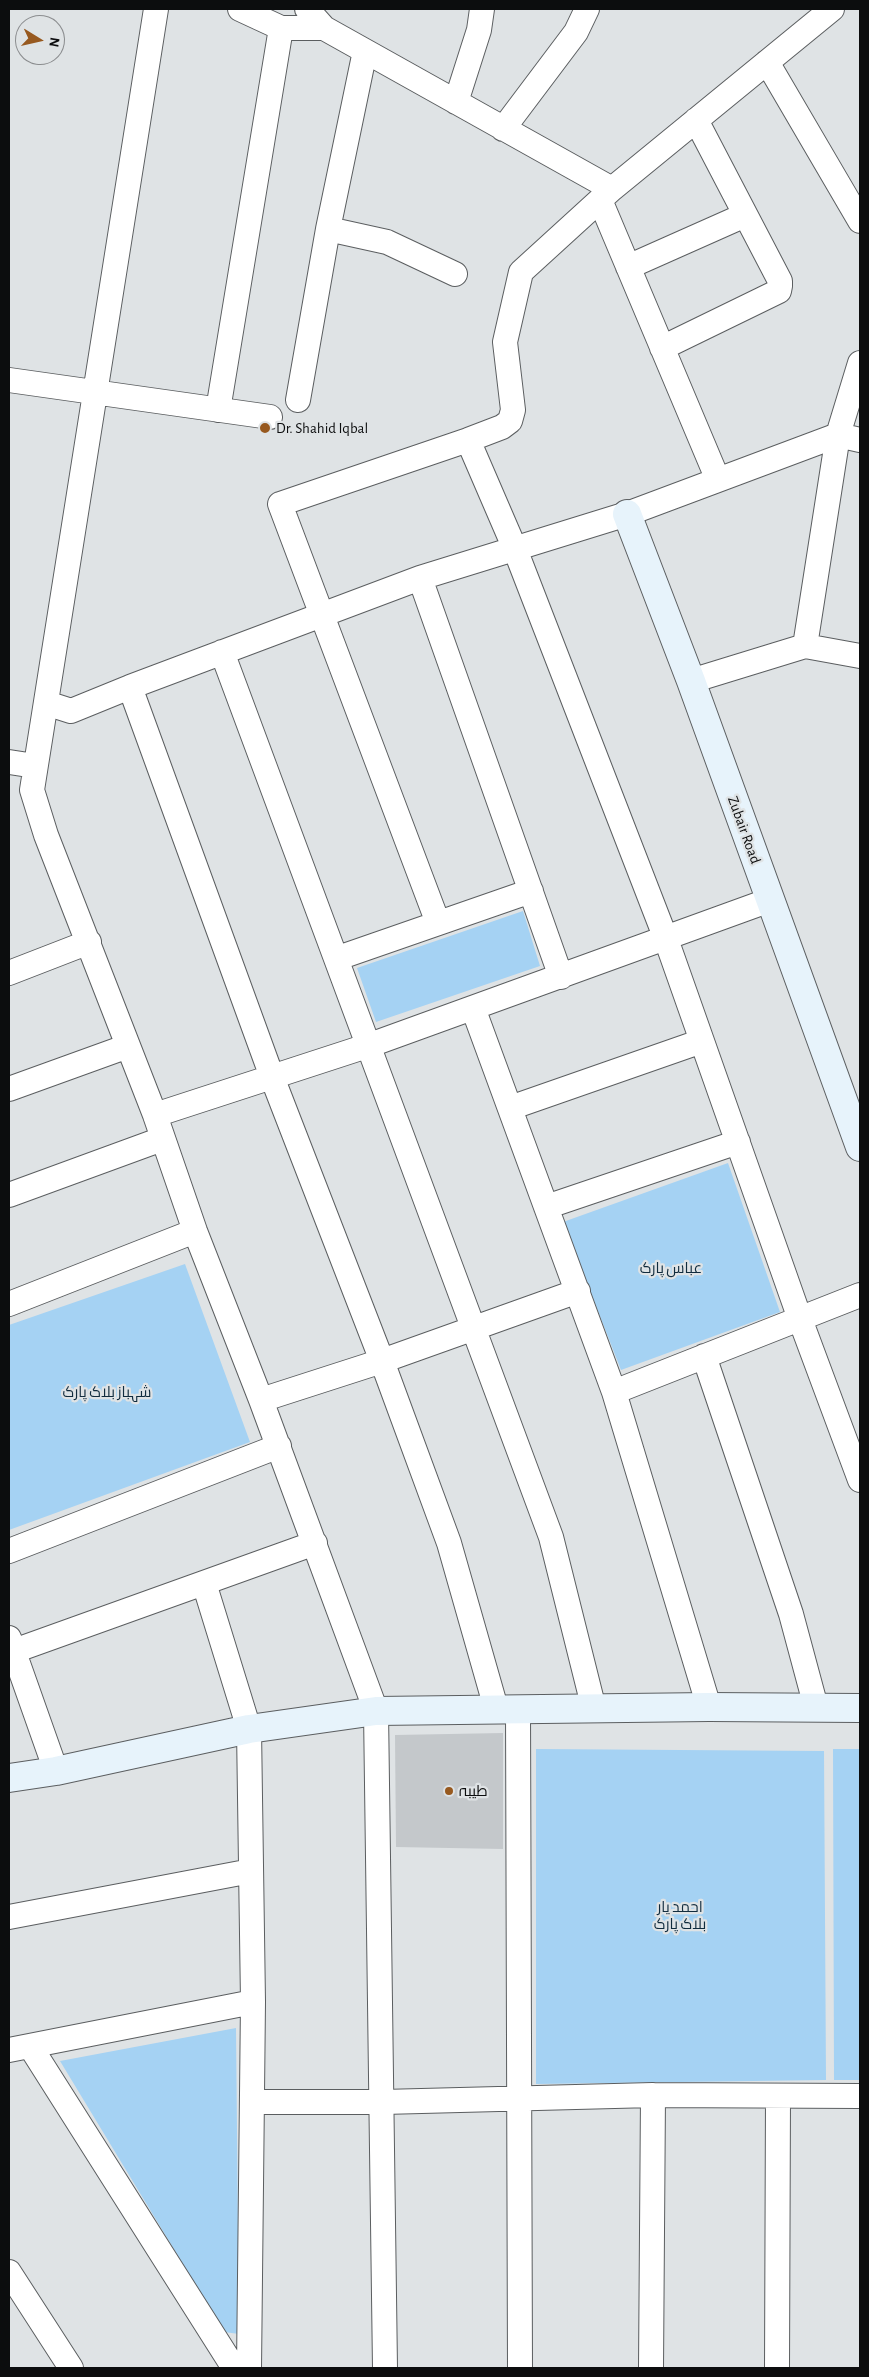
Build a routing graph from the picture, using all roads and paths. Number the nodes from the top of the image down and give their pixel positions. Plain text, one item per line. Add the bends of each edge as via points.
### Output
1 (156, 9) edge
2 (240, 9) edge
3 (307, 9) edge
4 (482, 9) edge
5 (587, 9) edge
6 (832, 9) edge
7 (281, 28) junction
8 (324, 28) junction
9 (365, 51) junction
10 (767, 62) junction
11 (456, 102) junction
12 (696, 120) junction
13 (503, 129) junction
14 (606, 195) junction
15 (745, 215) junction
16 (860, 221) edge
17 (328, 229) junction
18 (628, 267) junction
19 (456, 274) dead end
20 (662, 348) junction
21 (860, 364) edge
22 (9, 380) edge
23 (94, 392) junction
24 (298, 400) dead end
25 (218, 410) junction
26 (270, 417) dead end
27 (849, 438) edge
28 (468, 440) junction
29 (718, 480) junction
30 (627, 514) junction
31 (514, 549) junction
32 (420, 578) junction
33 (320, 614) junction
34 (805, 646) junction
35 (222, 652) junction
36 (860, 656) edge
37 (691, 682) junction
38 (130, 686) junction
39 (46, 703) junction
40 (9, 762) edge
41 (35, 766) junction
42 (531, 891) junction
43 (770, 900) junction
44 (438, 923) junction
45 (666, 939) junction
46 (89, 942) junction
47 (338, 958) junction
48 (9, 973) edge
49 (561, 977) junction
50 (473, 1008) junction
51 (702, 1041) junction
52 (128, 1046) junction
53 (370, 1046) junction
54 (272, 1077) junction
55 (9, 1089) edge
56 (510, 1108) junction
57 (155, 1115) junction
58 (162, 1139) junction
59 (738, 1142) junction
60 (860, 1147) edge
61 (9, 1195) edge
62 (546, 1207) junction
63 (194, 1231) junction
64 (578, 1292) junction
65 (860, 1294) edge
66 (9, 1304) edge
67 (800, 1318) junction
68 (473, 1329) junction
69 (704, 1356) junction
70 (382, 1361) junction
71 (614, 1392) junction
72 (261, 1400) junction
73 (278, 1446) junction
74 (860, 1480) edge
75 (315, 1543) junction
76 (9, 1551) edge
77 (204, 1583) junction
78 (11, 1645) edge
79 (709, 1707) junction
80 (816, 1707) junction
81 (860, 1708) edge
82 (507, 1709) junction
83 (594, 1709) junction
84 (376, 1711) junction
85 (249, 1728) junction
86 (56, 1771) junction
87 (9, 1778) edge
88 (251, 1870) junction
89 (9, 1917) edge
90 (252, 2002) junction
91 (20, 2048) edge
92 (653, 2095) junction
93 (860, 2096) edge
94 (778, 2097) junction
95 (518, 2098) junction
96 (252, 2102) junction
97 (383, 2102) junction
98 (9, 2272) edge
99 (71, 2368) edge
100 (234, 2368) edge
101 (249, 2368) edge
102 (385, 2368) edge
103 (520, 2368) edge
104 (651, 2368) edge
105 (777, 2368) edge

1 - 23 street
2 - 7 street
3 - 8 street
4 - 11 street via 479,30
5 - 13 street via 576,32
6 - 10 street
7 - 8 street
7 - 25 street
8 - 9 street
9 - 11 street
9 - 17 street
10 - 12 street
10 - 16 street
11 - 13 street
12 - 14 street
12 - 15 street
13 - 14 street
14 - 18 street
14 - 28 street via 520,272 505,342 513,410 510,421
15 - 18 street
15 - 20 street via 780,281 779,292
17 - 19 street via 387,242
17 - 24 street
18 - 20 street
20 - 29 street
21 - 27 street
22 - 23 street
23 - 25 street
23 - 39 street
25 - 26 street
27 - 29 street
27 - 34 street
28 - 31 street
28 - 33 street via 280,504
29 - 30 street
30 - 31 street
30 - 37 street, Zubair Road
31 - 32 street
31 - 45 street
32 - 33 street
32 - 42 street
33 - 35 street
33 - 44 street
34 - 36 street
34 - 37 street
35 - 38 street
35 - 47 street
37 - 43 street, Zubair Road
38 - 39 street via 71,711
38 - 54 street
39 - 41 street
40 - 41 street
41 - 46 street via 32,790 46,835
42 - 44 street
42 - 49 street
43 - 45 street
43 - 60 street, Zubair Road
44 - 47 street
45 - 49 street
45 - 51 street
46 - 48 street
46 - 52 street
47 - 53 street
49 - 50 street
50 - 53 street
50 - 56 street
51 - 56 street
51 - 59 street
52 - 55 street
52 - 57 street
53 - 54 street
53 - 68 street
54 - 57 street
54 - 70 street
56 - 62 street
57 - 58 street
58 - 61 street
58 - 63 street
59 - 62 street
59 - 67 street
62 - 64 street
63 - 66 street
63 - 72 street
64 - 68 street
64 - 71 street
65 - 67 street
67 - 69 street
67 - 74 street
68 - 70 street
68 - 83 street via 551,1537
69 - 71 street
69 - 80 street via 791,1614
70 - 72 street
70 - 82 street
71 - 79 street
72 - 73 street
73 - 75 street
73 - 76 street
75 - 77 street
75 - 84 street
77 - 78 street
77 - 85 street
78 - 86 street
79 - 80 street
79 - 83 street
80 - 81 street
82 - 83 street
82 - 84 street
82 - 95 street
84 - 85 street
84 - 97 street
85 - 86 street
85 - 88 street
86 - 87 street
88 - 89 street
88 - 90 street
90 - 91 street
90 - 96 street
91 - 100 street
92 - 94 street
92 - 95 street
92 - 104 street
93 - 94 street
94 - 105 street
95 - 97 street
95 - 103 street
96 - 97 street
96 - 101 street
97 - 102 street
98 - 99 street

